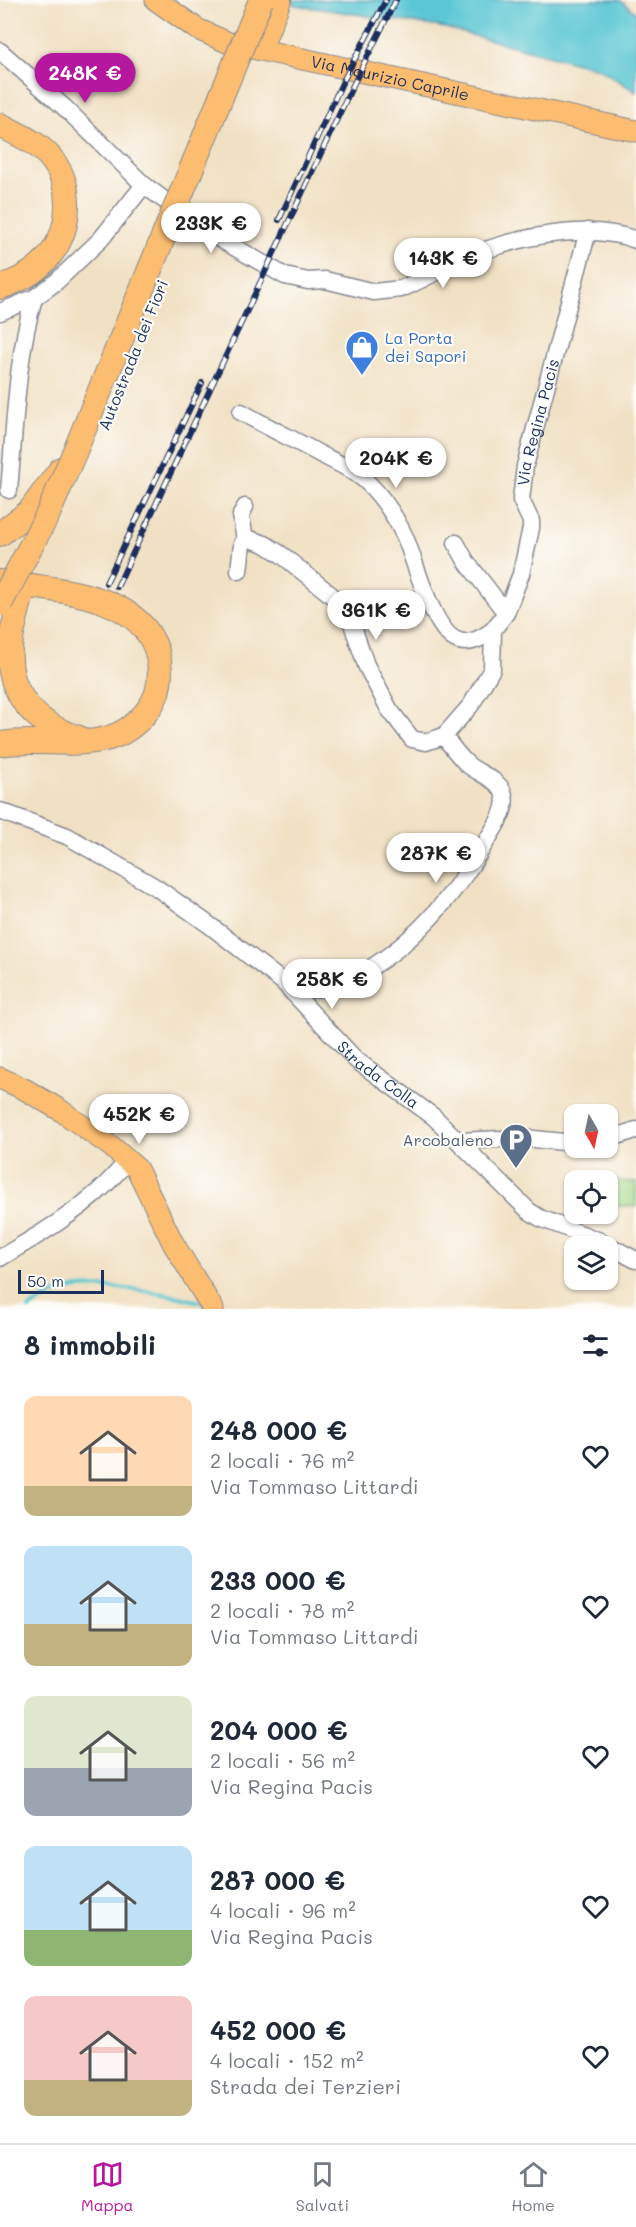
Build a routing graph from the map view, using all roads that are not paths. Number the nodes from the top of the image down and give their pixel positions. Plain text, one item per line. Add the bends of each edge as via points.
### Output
1 (156, 0) edge
2 (261, 0) edge
3 (279, 0) edge
4 (0, 51) edge
5 (0, 125) edge
6 (636, 131) edge
7 (144, 185) junction
8 (588, 231) junction
9 (636, 240) edge
10 (0, 287) edge
11 (34, 298) junction
12 (0, 312) edge
13 (241, 412) dead end
14 (75, 451) junction
15 (9, 490) dead end
16 (245, 507) dead end
17 (0, 534) edge
18 (245, 540) junction
19 (456, 543) dead end
20 (239, 572) dead end
21 (0, 582) edge
22 (10, 601) edge
23 (506, 613) junction
24 (493, 630) junction
25 (0, 638) edge
26 (444, 736) junction
27 (90, 741) junction
28 (0, 744) edge
29 (0, 812) edge
30 (292, 992) junction
31 (0, 1078) edge
32 (636, 1130) edge
33 (618, 1136) edge
34 (458, 1141) junction
35 (564, 1142) edge
36 (128, 1161) junction
37 (0, 1258) edge
38 (636, 1260) edge
39 (213, 1309) edge

1 - 6 main road, Via Maurizio Caprile via 196,29 229,43
2 - 14 highway, Autostrada dei Fiori, bridge
3 - 22 highway, Autostrada dei Fiori via 93,452 40,565
4 - 7 street
5 - 10 highway via 40,146 52,159 63,180 67,212 62,238 54,252 28,276
7 - 8 street via 206,231 285,276 325,280 374,292 401,289 494,247
7 - 11 street via 101,239
8 - 9 street
8 - 23 street, Via Regina Pacis via 525,466 521,500 531,528 521,573
11 - 12 street
11 - 15 street via 22,354
13 - 24 street, Via Regina Pacis via 368,483 394,516 435,615 454,639 474,641
14 - 17 highway, bridge via 30,511
14 - 22 highway, Autostrada dei Fiori, bridge
16 - 18 street via 241,515
18 - 20 street
18 - 26 street via 265,544 282,555 340,604 350,618 380,693 412,739 426,742
19 - 23 street
21 - 27 highway via 104,601 137,621 154,644 160,676 147,711 122,733
22 - 25 highway, Autostrada dei Fiori
22 - 27 highway via 10,664 20,698 52,728
23 - 24 street, Via Regina Pacis
24 - 26 street via 492,669 471,705
26 - 30 street via 469,765 504,793 505,807 473,864 426,925 385,957 346,981
27 - 28 highway
29 - 30 street, Strada Colla via 67,836 157,888
30 - 34 street, Strada Colla via 356,1060 416,1103
31 - 36 main road via 60,1110
32 - 33 street
34 - 35 street via 524,1138
34 - 38 street, Strada Colla via 540,1218
36 - 37 street via 94,1194
36 - 39 main road via 142,1177 173,1243

